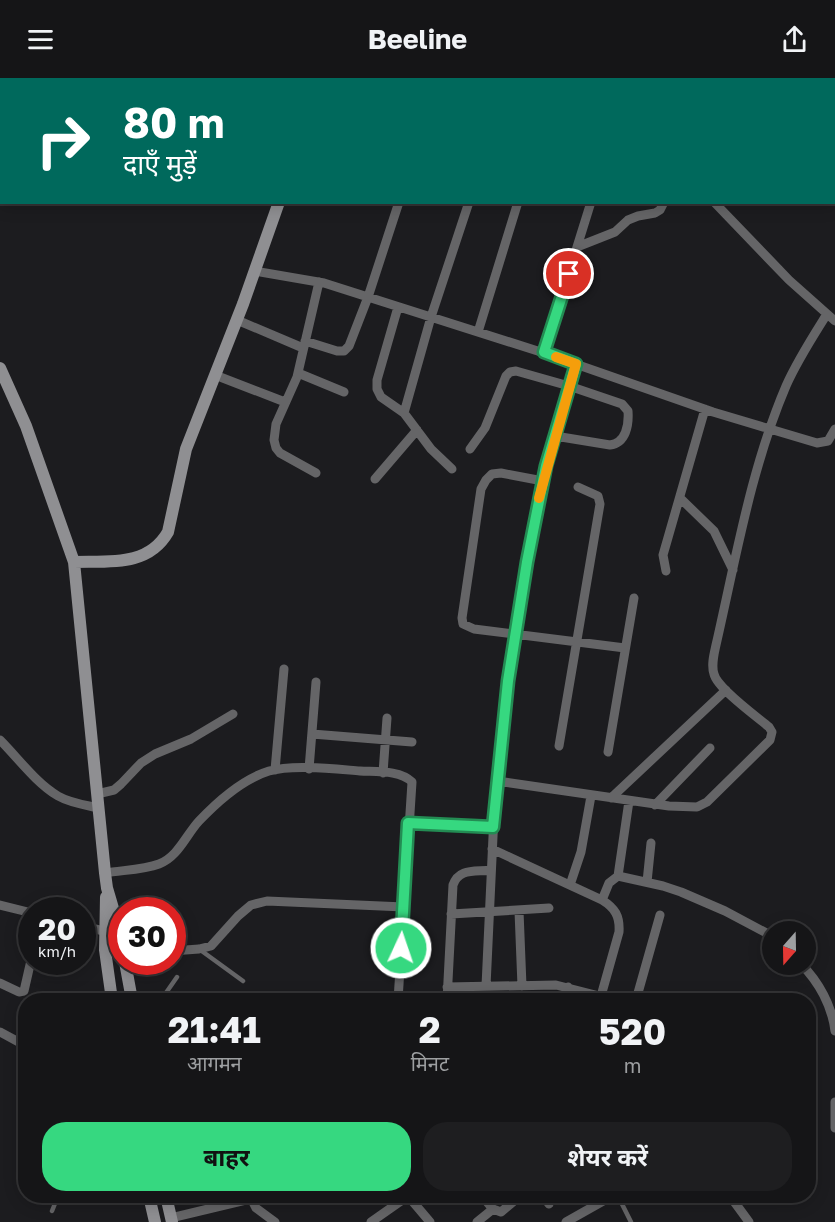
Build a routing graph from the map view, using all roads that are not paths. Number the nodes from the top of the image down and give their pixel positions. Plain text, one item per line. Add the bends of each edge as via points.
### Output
1 (278, 204) edge
2 (398, 204) edge
3 (468, 204) edge
4 (517, 204) edge
5 (590, 204) edge
6 (663, 204) edge
7 (716, 204) edge
8 (577, 247) junction
9 (254, 272) junction
10 (319, 282) junction
11 (368, 297) junction
12 (398, 307) junction
13 (431, 317) junction
14 (831, 318) edge
15 (237, 320) junction
16 (478, 332) junction
17 (304, 344) junction
18 (544, 352) junction
19 (576, 364) junction
20 (0, 369) edge
21 (298, 373) junction
22 (215, 375) junction
23 (569, 386) junction
24 (344, 392) dead end
25 (285, 402) junction
26 (705, 409) junction
27 (404, 413) junction
28 (770, 429) junction
29 (835, 429) edge
30 (417, 430) junction
31 (555, 436) junction
32 (470, 449) dead end
33 (452, 469) dead end
34 (316, 473) dead end
35 (375, 479) dead end
36 (543, 481) junction
37 (578, 488) dead end
38 (680, 498) junction
39 (74, 562) junction
40 (733, 570) junction
41 (666, 571) dead end
42 (634, 598) dead end
43 (516, 634) junction
44 (578, 643) junction
45 (626, 648) junction
46 (284, 669) dead end
47 (316, 682) dead end
48 (726, 690) junction
49 (233, 714) dead end
50 (387, 718) dead end
51 (312, 734) junction
52 (0, 740) edge
53 (385, 740) junction
54 (412, 742) dead end
55 (559, 746) dead end
56 (710, 748) dead end
57 (608, 752) dead end
58 (309, 769) junction
59 (275, 770) junction
60 (383, 773) junction
61 (497, 781) junction
62 (97, 794) junction
63 (591, 796) junction
64 (610, 798) junction
65 (629, 801) junction
66 (655, 805) junction
67 (99, 808) junction
68 (408, 823) junction
69 (493, 827) junction
70 (651, 843) dead end
71 (492, 849) junction
72 (491, 870) junction
73 (105, 873) junction
74 (618, 876) junction
75 (647, 882) junction
76 (570, 885) junction
77 (107, 888) junction
78 (110, 897) edge
79 (602, 900) junction
80 (0, 905) edge
81 (404, 907) junction
82 (549, 908) dead end
83 (18, 910) edge
84 (519, 910) junction
85 (488, 913) junction
86 (451, 914) junction
87 (660, 915) dead end
88 (96, 929) edge
89 (104, 931) junction
90 (762, 931) edge
91 (108, 932) edge
92 (199, 949) junction
93 (186, 950) edge
94 (28, 975) edge
95 (127, 975) edge
96 (810, 975) edge
97 (177, 978) dead end
98 (243, 981) dead end
99 (0, 983) edge
100 (486, 986) junction
101 (522, 986) junction
102 (447, 987) junction
103 (568, 987) junction
104 (111, 993) edge
105 (131, 993) edge
106 (166, 993) edge
107 (398, 993) edge
108 (447, 993) edge
109 (566, 993) edge
110 (590, 993) edge
111 (602, 993) edge
112 (638, 993) edge
113 (833, 1014) edge
114 (835, 1031) edge
115 (0, 1032) edge
116 (18, 1042) edge
117 (835, 1102) edge
118 (835, 1128) edge
119 (55, 1203) edge
120 (151, 1203) edge
121 (168, 1203) edge
122 (230, 1203) edge
123 (253, 1203) edge
124 (398, 1203) edge
125 (414, 1203) edge
126 (488, 1203) edge
127 (512, 1203) edge
128 (600, 1203) edge
129 (622, 1203) edge
130 (735, 1203) edge
131 (493, 1209) junction
132 (52, 1211) dead end
133 (172, 1220) edge
134 (155, 1222) edge
135 (275, 1222) edge
136 (371, 1222) edge
137 (430, 1222) edge
138 (477, 1222) edge
139 (566, 1222) edge
140 (631, 1222) edge
141 (749, 1222) edge

1 - 9 street
2 - 11 street
3 - 13 street
4 - 16 street
5 - 8 street
6 - 8 street via 655,213 628,220 615,232
7 - 14 street
8 - 18 street
9 - 10 street
9 - 15 street
10 - 11 street
10 - 17 street
11 - 12 street
11 - 17 street via 344,351
12 - 13 street
12 - 27 street via 377,389 381,397
13 - 16 street
13 - 27 street
14 - 28 street via 799,359
15 - 17 street
15 - 22 street
16 - 18 street
17 - 21 street
18 - 19 street
19 - 23 street
19 - 26 street
20 - 39 street via 26,426
21 - 24 street
21 - 25 street
22 - 25 street
22 - 39 street via 186,449 174,513 161,544 148,554 125,560
23 - 31 street
23 - 31 street via 622,404 629,419 618,444
23 - 32 street via 510,372
25 - 34 street via 276,424 276,448
26 - 28 street
26 - 38 street
27 - 30 street
28 - 29 street via 823,443
28 - 40 street
30 - 33 street
30 - 35 street
31 - 36 street
36 - 43 street
36 - 43 street via 492,474 482,489 463,624
37 - 44 street via 598,496 600,504
38 - 40 street via 714,531
38 - 41 street via 663,555
39 - 62 street
40 - 48 street via 713,665 714,674
42 - 45 street
43 - 44 street
43 - 61 street
44 - 45 street
44 - 55 street
45 - 57 street
46 - 59 street
47 - 51 street
48 - 64 street
48 - 66 street via 769,727 770,740 707,802 688,808
49 - 62 street via 191,739 155,754 114,789
50 - 53 street
51 - 53 street
51 - 58 street
52 - 67 street via 57,795
53 - 54 street
53 - 60 street
56 - 66 street
58 - 59 street
58 - 60 street
59 - 73 street via 251,779 216,805 170,858 158,865
60 - 68 street via 402,775 412,782
61 - 63 street
61 - 69 street
62 - 67 street
63 - 64 street
63 - 76 street via 581,852
64 - 65 street
65 - 66 street
65 - 74 street
67 - 73 street
68 - 69 street
68 - 81 street
69 - 71 street
70 - 75 street
71 - 72 street
71 - 76 street
72 - 85 street
72 - 86 street via 460,873 456,877
73 - 77 street
74 - 75 street
74 - 79 street via 609,883
75 - 90 street via 706,902
76 - 79 street
77 - 78 street
77 - 89 street
79 - 111 street via 613,907 620,923
80 - 83 street
81 - 92 street via 267,901 251,905 211,946
81 - 107 street
82 - 84 street
84 - 85 street
84 - 101 street
85 - 86 street
85 - 100 street
86 - 102 street
87 - 112 street
88 - 89 street
89 - 91 street
89 - 104 street
92 - 93 street
92 - 98 lane
94 - 99 street via 24,991
95 - 105 street
96 - 113 street
97 - 106 lane
100 - 101 street
100 - 102 street
101 - 103 street
102 - 108 street
103 - 109 street
103 - 110 street
113 - 114 street
115 - 116 street
117 - 118 street
119 - 132 lane
120 - 134 street
121 - 133 street
122 - 133 street
123 - 135 street
124 - 136 street
125 - 137 street
126 - 131 street
127 - 131 street via 505,1210
128 - 139 street
129 - 140 lane
130 - 141 street
131 - 138 street

